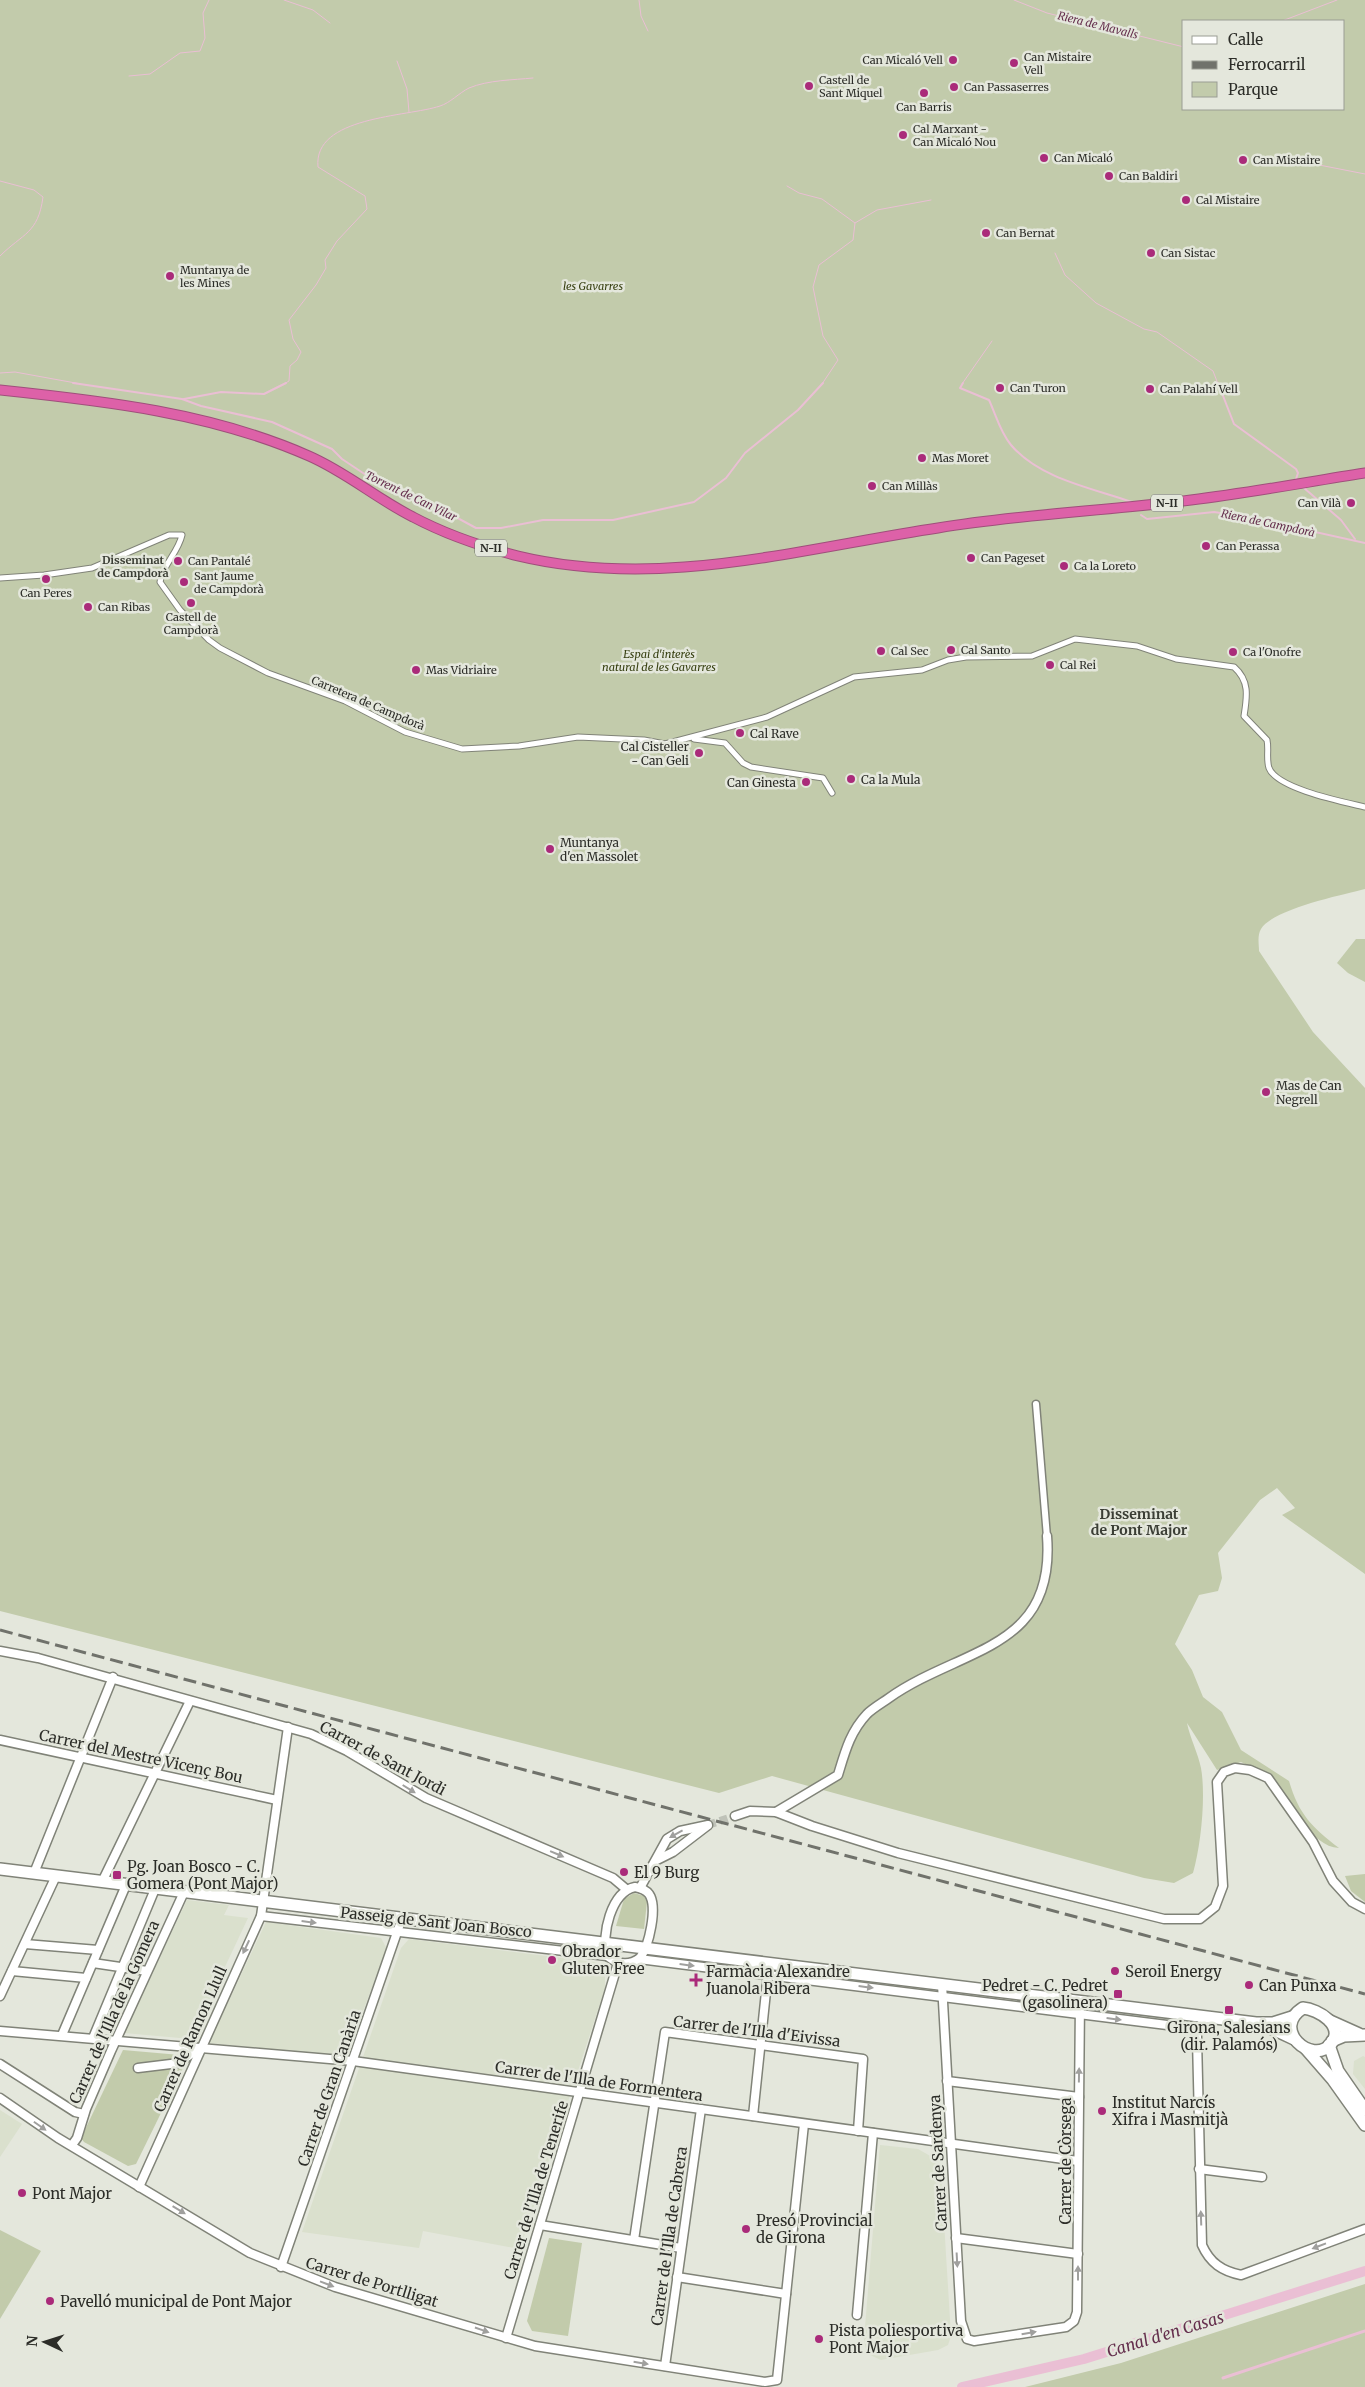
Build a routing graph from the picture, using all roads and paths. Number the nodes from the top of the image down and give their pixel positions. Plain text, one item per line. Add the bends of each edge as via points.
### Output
1 (0, 391) edge
2 (1365, 473) edge
3 (0, 578) edge
4 (693, 738) junction
5 (832, 793) dead end
6 (1365, 806) edge
7 (1036, 1404) dead end
8 (0, 1651) edge
9 (113, 1678) junction
10 (190, 1701) junction
11 (288, 1728) junction
12 (0, 1740) edge
13 (80, 1757) junction
14 (154, 1773) junction
15 (276, 1800) junction
16 (776, 1812) junction
17 (734, 1816) tunnel mouth
18 (657, 1860) junction
19 (0, 1869) edge
20 (34, 1873) junction
21 (56, 1876) junction
22 (102, 1882) junction
23 (126, 1885) junction
24 (640, 1888) junction
25 (155, 1889) junction
26 (626, 1889) junction
27 (184, 1892) junction
28 (262, 1901) junction
29 (1365, 1909) edge
30 (261, 1916) junction
31 (402, 1918) junction
32 (398, 1932) junction
33 (604, 1943) junction
34 (25, 1944) junction
35 (646, 1948) junction
36 (98, 1950) junction
37 (607, 1956) junction
38 (639, 1959) junction
39 (93, 1963) junction
40 (618, 1963) junction
41 (769, 1963) junction
42 (122, 1968) junction
43 (12, 1971) junction
44 (147, 1971) junction
45 (768, 1976) junction
46 (86, 1978) junction
47 (942, 1984) junction
48 (0, 1996) edge
49 (942, 1997) junction
50 (1080, 2000) junction
51 (1079, 2014) junction
52 (1206, 2016) junction
53 (1292, 2016) junction
54 (1330, 2021) junction
55 (1256, 2023) junction
56 (0, 2031) edge
57 (1197, 2031) junction
58 (62, 2035) junction
59 (1362, 2035) edge
60 (93, 2038) junction
61 (1294, 2039) junction
62 (116, 2041) junction
63 (1330, 2043) junction
64 (760, 2044) junction
65 (200, 2047) junction
66 (1306, 2048) junction
67 (353, 2061) junction
68 (0, 2064) edge
69 (138, 2068) dead end
70 (1334, 2074) junction
71 (947, 2081) junction
72 (580, 2093) junction
73 (1079, 2097) junction
74 (0, 2098) edge
75 (655, 2103) junction
76 (701, 2109) junction
77 (1365, 2110) edge
78 (84, 2114) junction
79 (753, 2116) junction
80 (804, 2124) junction
81 (1365, 2125) edge
82 (858, 2131) junction
83 (873, 2133) junction
84 (951, 2144) junction
85 (72, 2145) junction
86 (1078, 2161) junction
87 (1199, 2169) junction
88 (1262, 2177) dead end
89 (140, 2187) junction
90 (540, 2225) junction
91 (1365, 2229) edge
92 (956, 2238) junction
93 (634, 2240) junction
94 (681, 2248) junction
95 (1078, 2254) junction
96 (281, 2267) junction
97 (677, 2277) junction
98 (786, 2294) junction
99 (857, 2315) dead end
100 (1074, 2320) joint
101 (506, 2338) junction
102 (665, 2366) junction

1 - 2 highway, N-II via 49,394 163,412 243,430 315,458 414,517 472,542 519,556 625,569 679,569 742,562 941,527 1192,500
3 - 4 street, Carretera de Campdorà via 92,568 178,534 182,538 169,557 160,582 180,610 209,640 268,673 345,701 405,732 462,749 519,746 578,737 665,744
4 - 5 street via 726,743 743,763 751,767 823,778
4 - 6 street, Carretera de Campdorà via 767,717 837,683 868,674 922,670 966,657 1032,656 1075,639 1118,643 1176,659 1234,667 1245,678 1248,688 1244,716 1266,738 1271,771 1299,788
7 - 16 street via 1048,1549 1047,1576 1039,1601 1016,1630 906,1686 868,1713 850,1736 838,1775
8 - 9 street, Carrer de Sant Jordi
9 - 10 street, Carrer de Sant Jordi
9 - 13 street
10 - 11 street, Carrer de Sant Jordi
10 - 14 street
11 - 15 street, Carrer de Ramon Llull
11 -> 26 street, Carrer de Sant Jordi via 322,1738 426,1798 613,1878
12 - 13 street, Carrer del Mestre Vicenç Bou
13 - 14 street, Carrer del Mestre Vicenç Bou
13 - 20 street
14 - 15 street, Carrer del Mestre Vicenç Bou
14 - 22 street
15 - 28 street, Carrer de Ramon Llull
16 - 17 street via 750,1811
16 - 29 street via 898,1854 1164,1919 1200,1919 1214,1907 1223,1886 1217,1782 1224,1772 1242,1769 1268,1778 1313,1842 1333,1881 1352,1902
18 -> 18 street via 673,1852 708,1825 674,1835 663,1845
18 - 24 street
19 - 20 street
20 - 21 street
21 - 22 street
21 - 34 street
22 - 23 street
23 - 25 street
23 - 36 street
24 - 26 street
24 - 35 street via 650,1896 653,1907
25 - 27 street
25 - 42 street
26 - 33 street via 618,1899
27 - 28 street
27 - 44 street, Carrer de l'Illa de la Gomera
28 - 30 street, Carrer de Ramon Llull
28 - 31 street
30 -> 32 street, Passeig de Sant Joan Bosco
30 -> 65 street, Carrer de Ramon Llull
31 - 32 street, Carrer de Gran Canària
31 - 33 street
32 - 37 street, Passeig de Sant Joan Bosco
32 - 67 street, Carrer de Gran Canària
33 - 35 street
33 - 37 street
34 - 36 street
34 - 43 street
35 - 38 street
35 - 41 street
36 - 39 street
37 - 40 street
38 - 40 street
38 -> 45 street
39 - 42 street
39 - 46 street
40 - 72 street, Carrer de l'Illa de Tenerife
41 - 45 street
41 - 47 street
42 - 44 street
42 - 60 street
43 - 46 street
43 - 48 street
44 - 62 street, Carrer de l'Illa de la Gomera
45 -> 49 street
45 - 64 street
46 - 58 street
47 - 49 street, Carrer de Sardenya
47 - 50 street
49 - 51 street
49 - 71 street, Carrer de Sardenya
50 - 51 street, Carrer de Còrsega
50 - 52 street
51 -> 57 street
73 -> 51 street, Carrer de Còrsega
52 - 55 street
52 - 57 street
53 - 54 street via 1299,2010 1310,2008 1322,2012
53 - 55 street via 1273,2023
53 - 61 street via 1290,2027
54 - 59 street
54 - 63 street via 1334,2032
55 - 61 street
56 - 58 street, Carrer de l'Illa de Formentera
57 - 87 street
58 - 60 street, Carrer de l'Illa de Formentera
59 - 63 street via 1344,2036
60 - 62 street, Carrer de l'Illa de Formentera
61 - 66 street
62 - 65 street, Carrer de l'Illa de Formentera
62 - 78 street, Carrer de l'Illa de la Gomera
63 - 66 street via 1316,2050
63 - 70 street
64 - 75 street, Carrer de l'Illa d'Eivissa via 665,2032
64 - 79 street
64 - 82 street, Carrer de l'Illa d'Eivissa via 863,2059
65 - 67 street, Carrer de l'Illa de Formentera
65 - 69 street via 179,2063
65 - 89 street, Carrer de Ramon Llull
66 - 70 street
67 - 72 street, Carrer de l'Illa de Formentera
67 - 96 street, Carrer de Gran Canària
68 - 78 street via 75,2112
70 - 77 street
70 - 81 street
71 - 73 street
71 - 84 street, Carrer de Sardenya
72 - 75 street, Carrer de l'Illa de Formentera
72 - 90 street, Carrer de l'Illa de Tenerife
73 - 86 street, Carrer de Còrsega
74 -> 85 street, Carrer de Portlligat
75 - 76 street, Carrer de l'Illa de Formentera
75 - 93 street, Carrer de l'Illa d'Eivissa
76 - 79 street, Carrer de l'Illa de Formentera
76 - 94 street, Carrer de l'Illa de Cabrera
78 - 85 street, Carrer de l'Illa de la Gomera
79 - 80 street, Carrer de l'Illa de Formentera
80 - 82 street, Carrer de l'Illa de Formentera
80 - 98 street
82 - 83 street, Carrer de l'Illa de Formentera
83 - 84 street, Carrer de l'Illa de Formentera
83 - 99 street
84 - 86 street, Carrer de l'Illa de Formentera
84 - 92 street, Carrer de Sardenya
85 - 89 street, Carrer de Portlligat
86 - 95 street, Carrer de Còrsega
87 - 88 street
91 -> 87 street via 1251,2273 1230,2273 1213,2263 1202,2245
89 -> 96 street, Carrer de Portlligat via 250,2253
90 - 93 street
90 - 101 street, Carrer de l'Illa de Tenerife
92 - 95 street
92 -> 100 street, Carrer de Sardenya via 961,2321 967,2338 982,2341 1066,2327
93 - 94 street
94 - 97 street, Carrer de l'Illa de Cabrera
100 -> 95 street, Carrer de Còrsega via 1077,2312
96 -> 101 street, Carrer de Portlligat via 335,2287
97 - 98 street
97 - 102 street, Carrer de l'Illa de Cabrera
98 - 102 street, Carrer de Portlligat via 778,2380 765,2382
101 -> 102 street, Carrer de Portlligat via 535,2346

